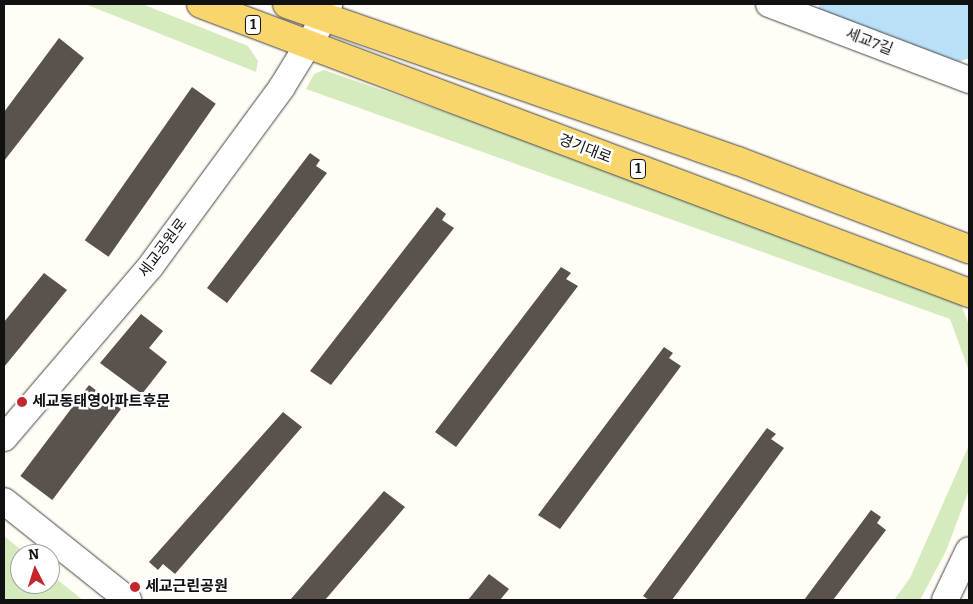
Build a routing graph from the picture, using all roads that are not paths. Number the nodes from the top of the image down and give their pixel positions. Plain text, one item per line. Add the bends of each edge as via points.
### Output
1 (201, 4) edge
2 (286, 4) edge
3 (769, 4) edge
4 (326, 11) edge
5 (306, 45) junction
6 (969, 80) edge
7 (874, 211) junction
8 (969, 226) edge
9 (969, 249) edge
10 (967, 296) edge
11 (4, 438) edge
12 (4, 501) edge
13 (4, 518) edge
14 (37, 544) edge
15 (969, 550) edge
16 (60, 562) edge
17 (108, 600) edge
18 (128, 600) edge
19 (945, 600) edge

1 - 5 main road, 경기대로 / 1
2 - 4 main road
3 - 6 street, 세교7길
4 - 5 street, 세교공원로
4 - 7 main road
5 - 10 main road, 경기대로 / 1
5 - 11 street, 세교공원로 via 282,88 150,267
7 - 8 main road
7 - 9 main road
12 - 18 street
13 - 14 street
15 - 19 street
16 - 17 street

